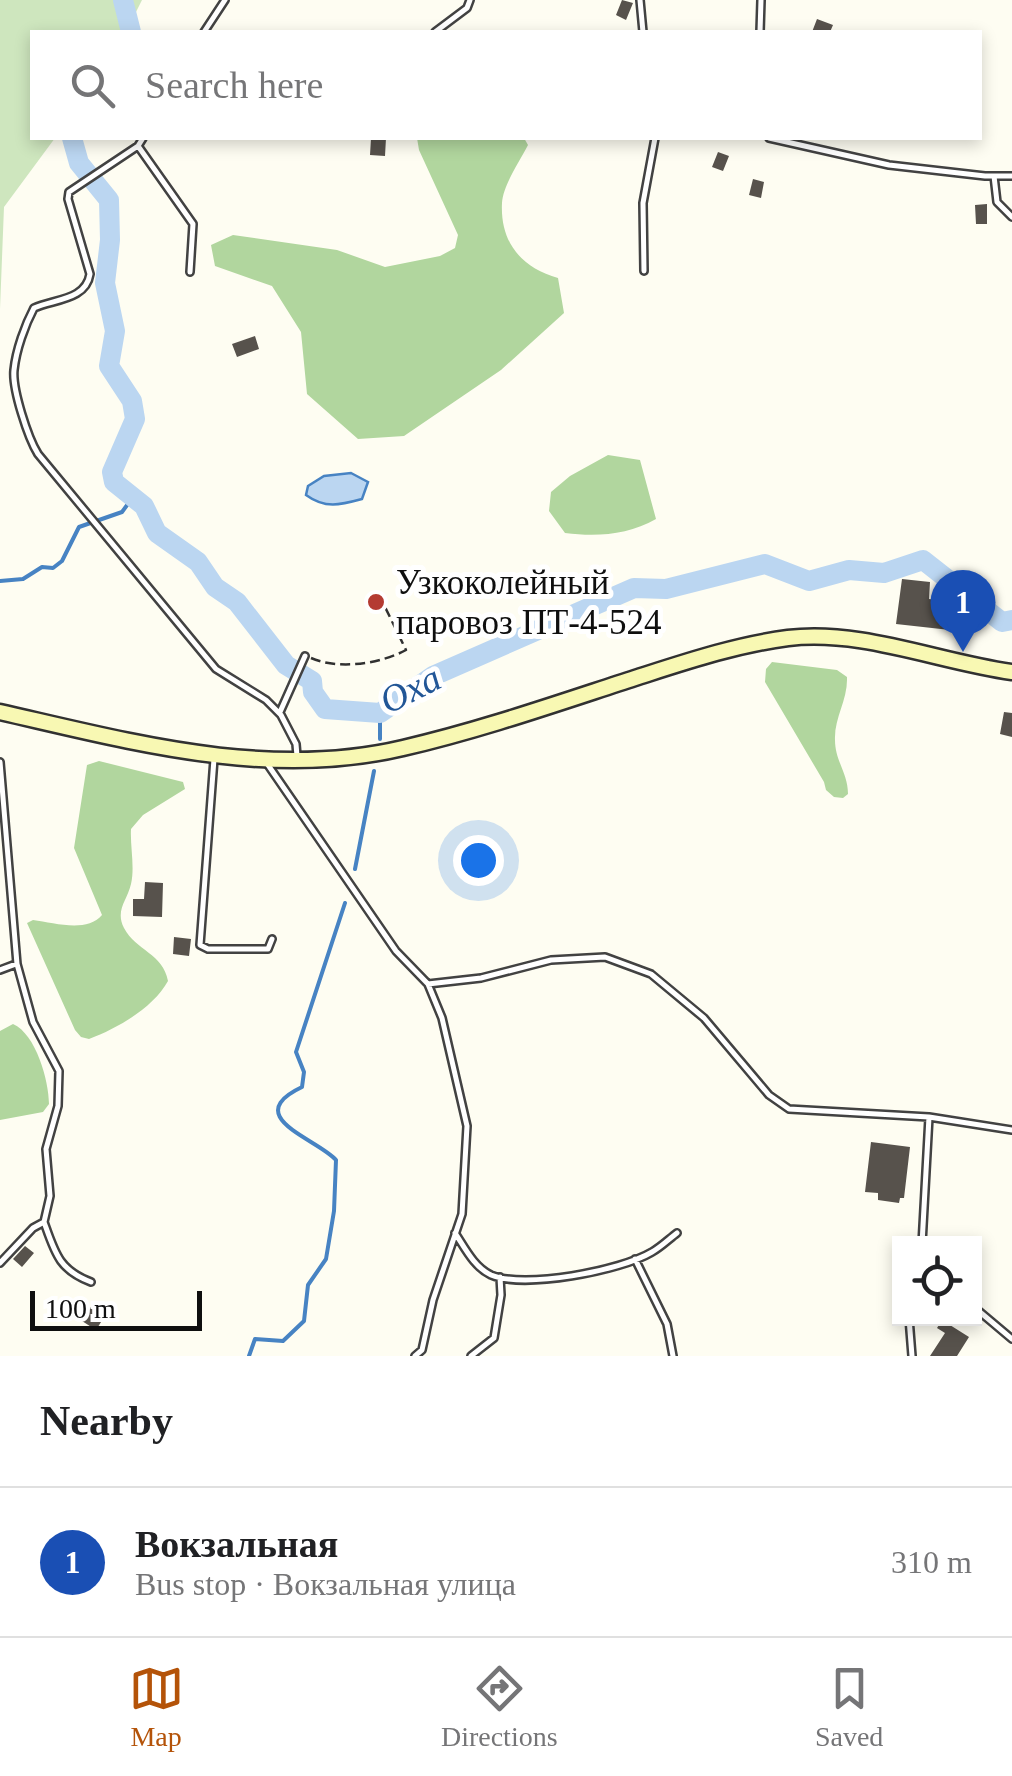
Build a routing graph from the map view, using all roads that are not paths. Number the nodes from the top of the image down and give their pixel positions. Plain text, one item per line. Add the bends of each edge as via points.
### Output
1 (225, 0) edge
2 (470, 0) edge
3 (640, 0) edge
4 (761, 0) edge
5 (205, 30) edge
6 (438, 30) edge
7 (642, 30) edge
8 (760, 30) edge
9 (142, 140) edge
10 (655, 140) edge
11 (778, 140) edge
12 (138, 146) junction
13 (994, 176) junction
14 (1012, 176) edge
15 (1012, 218) edge
16 (644, 271) dead end
17 (190, 272) dead end
18 (304, 659) road end
19 (1012, 672) edge
20 (0, 712) edge
21 (279, 714) junction
22 (214, 756) junction
23 (266, 760) junction
24 (298, 760) junction
25 (0, 762) edge
26 (0, 927) edge
27 (12, 928) junction
28 (272, 938) dead end
29 (17, 964) junction
30 (0, 970) edge
31 (428, 984) junction
32 (929, 1116) junction
33 (1012, 1130) edge
34 (44, 1222) junction
35 (456, 1233) junction
36 (677, 1233) dead end
37 (922, 1236) edge
38 (635, 1259) junction
39 (0, 1263) edge
40 (500, 1277) junction
41 (91, 1282) dead end
42 (982, 1314) edge
43 (910, 1326) edge
44 (1012, 1339) edge
45 (422, 1350) junction
46 (415, 1356) edge
47 (428, 1356) edge
48 (471, 1356) edge
49 (673, 1356) edge
50 (912, 1356) edge

1 - 5 lane
2 - 6 lane
3 - 7 lane
4 - 8 lane
9 - 12 lane
10 - 16 lane via 644,204
11 - 13 lane via 889,165
12 - 17 lane via 193,224
12 - 21 lane via 69,192 90,274 82,292 34,308 14,372 31,443 216,669
13 - 14 lane
13 - 15 lane via 997,202
18 - 21 lane
19 - 24 street via 856,640 791,638 713,653 401,749
20 - 22 street
21 - 24 lane
22 - 23 street
22 - 28 lane via 200,946 268,949
23 - 24 street
23 - 31 lane via 396,951
25 - 27 lane
26 - 27 lane
27 - 29 lane
29 - 30 lane
29 - 34 lane via 33,1022 59,1071 46,1149 50,1196
31 - 32 lane via 551,960 605,957 651,974 704,1018 769,1095 789,1109
31 - 35 lane via 467,1126
32 - 33 lane
32 - 37 lane
34 - 39 lane
34 - 41 lane via 70,1274
35 - 40 lane via 480,1268
35 - 45 lane
36 - 38 lane
38 - 40 lane via 533,1283
38 - 49 lane via 667,1324
40 - 48 lane via 494,1338
42 - 44 lane
43 - 50 lane
45 - 46 lane
45 - 47 lane

